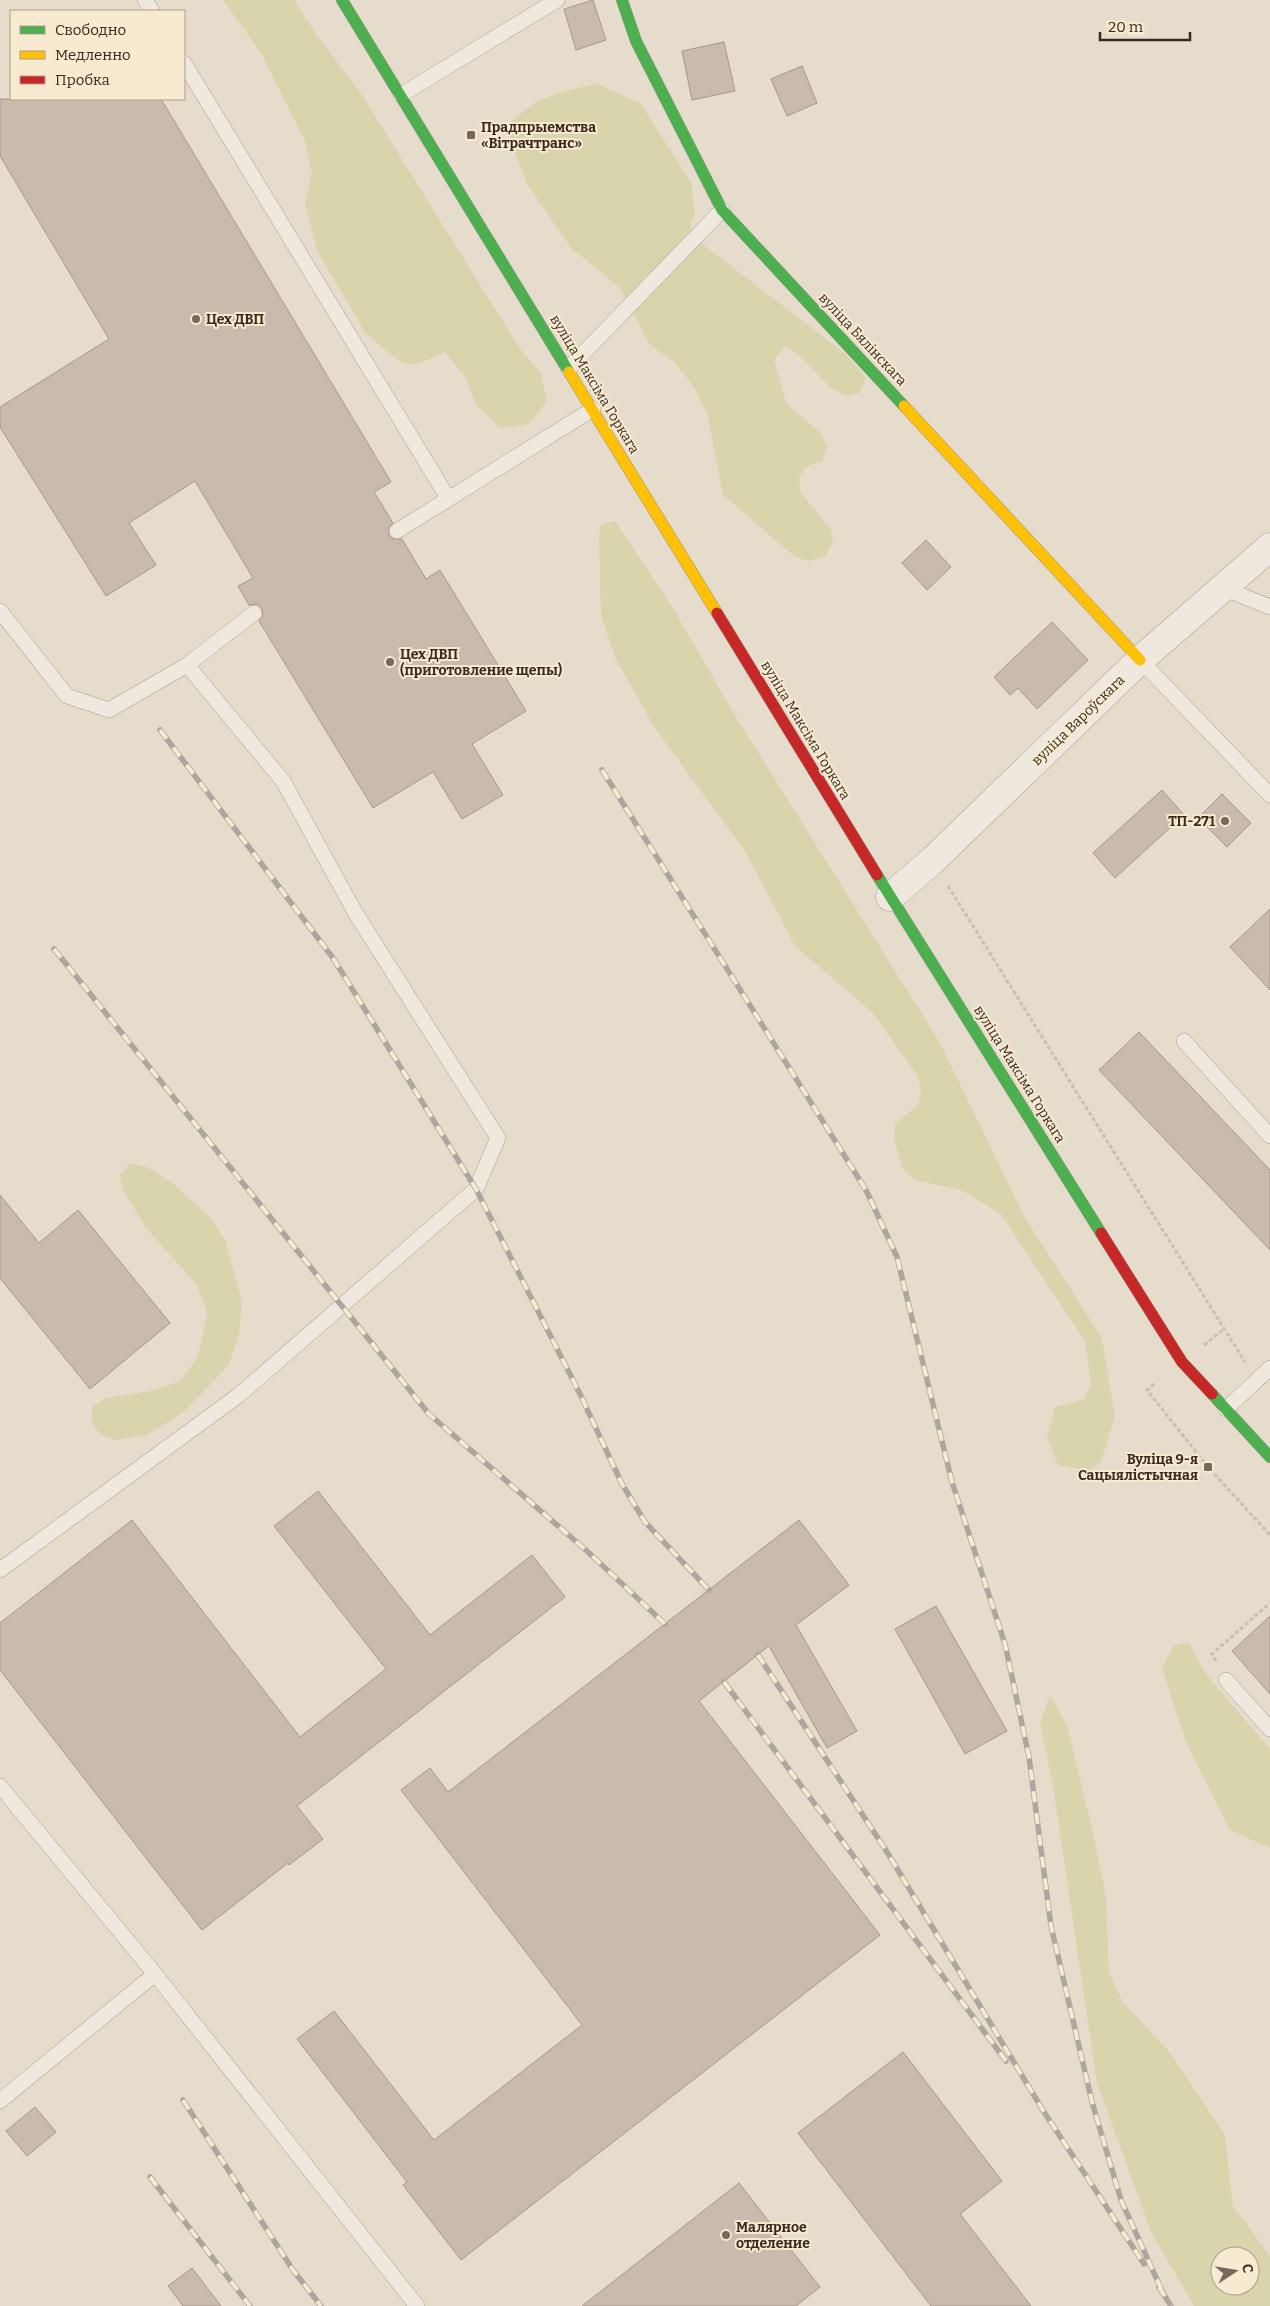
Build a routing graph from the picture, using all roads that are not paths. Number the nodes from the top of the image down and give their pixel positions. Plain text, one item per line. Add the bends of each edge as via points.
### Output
1 (342, 0) edge
2 (557, 0) edge
3 (622, 0) edge
4 (185, 65) edge
5 (401, 95) junction
6 (722, 210) junction
7 (568, 369) junction
8 (593, 409) junction
9 (448, 498) junction
10 (397, 531) dead end
11 (1270, 547) edge
12 (1223, 588) junction
13 (1270, 607) edge
14 (0, 611) edge
15 (254, 614) dead end
16 (1140, 660) junction
17 (187, 665) junction
18 (1270, 795) edge
19 (890, 897) junction
20 (1184, 1041) dead end
21 (1270, 1136) edge
22 (1270, 1368) edge
23 (1226, 1409) junction
24 (1270, 1457) edge
25 (0, 1570) edge
26 (1226, 1680) road end
27 (1270, 1729) edge
28 (0, 1786) edge
29 (155, 1974) junction
30 (0, 2101) edge
31 (417, 2306) edge

1 - 5 main road, вуліца Максіма Горкага
2 - 5 lane
3 - 6 main road, вуліца Бялінскага via 636,41
4 - 9 lane
5 - 7 main road, вуліца Максіма Горкага
6 - 7 lane
6 - 16 main road, вуліца Бялінскага
7 - 8 main road, вуліца Максіма Горкага
8 - 9 lane
8 - 19 main road, вуліца Максіма Горкага
9 - 10 lane
11 - 12 street, вуліца Вароўскага
12 - 13 lane
12 - 16 street, вуліца Вароўскага
14 - 17 lane via 67,696 109,710
15 - 17 lane
16 - 18 lane
16 - 19 street, вуліца Вароўскага via 932,861
17 - 25 lane via 283,781 356,914 498,1138 476,1189 238,1395
19 - 23 main road, вуліца Максіма Горкага via 1182,1362
20 - 21 lane
22 - 23 lane
23 - 24 main road, вуліца Максіма Горкага
26 - 27 lane
28 - 29 lane
29 - 30 lane
29 - 31 lane

